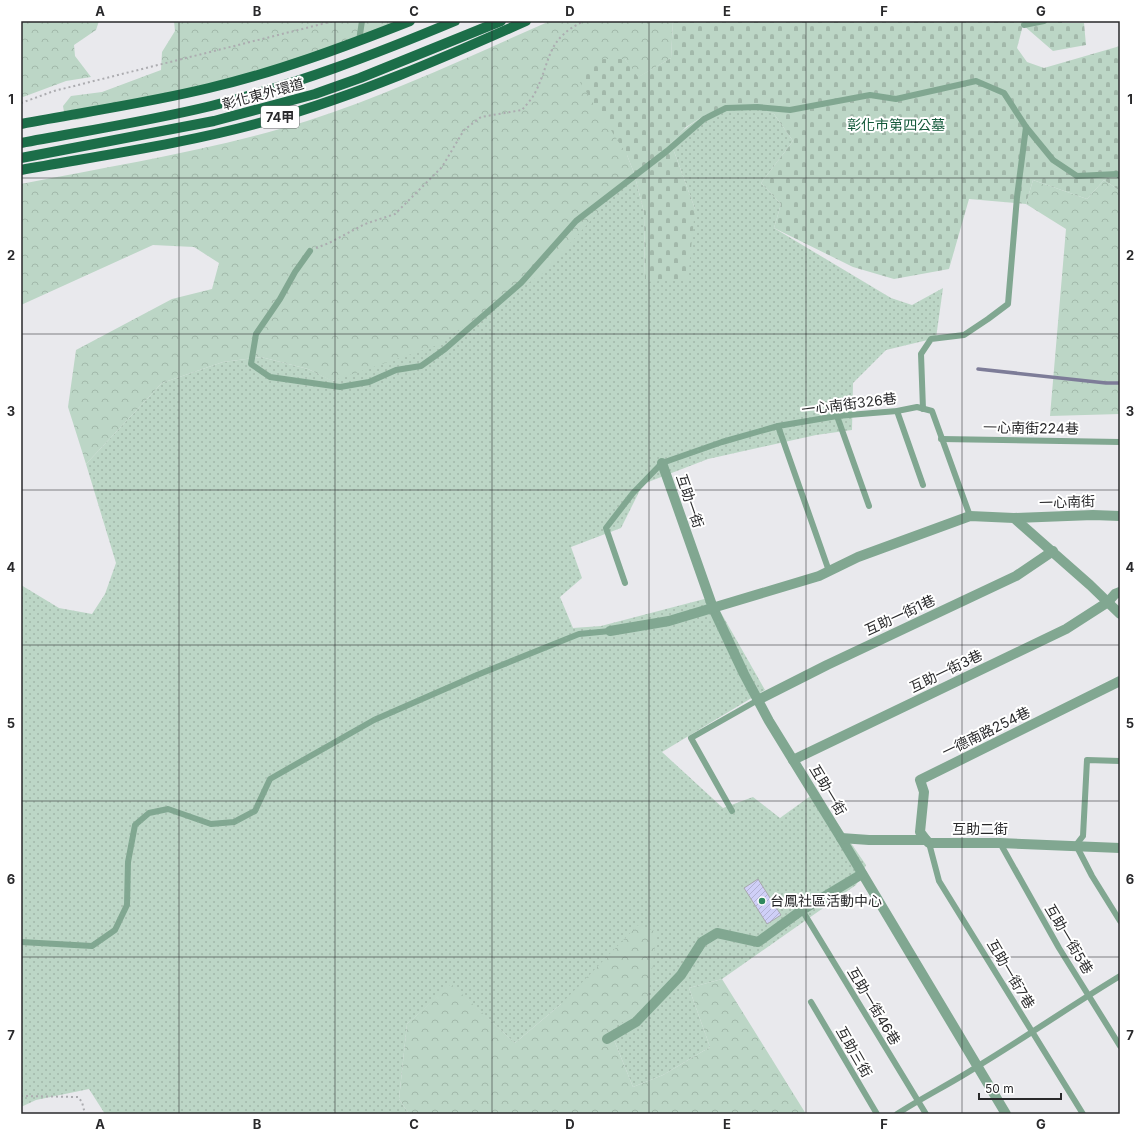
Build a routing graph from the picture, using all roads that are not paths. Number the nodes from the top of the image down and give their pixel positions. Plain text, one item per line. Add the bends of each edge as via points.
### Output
1 (362, 21) edge
2 (410, 21) edge
3 (455, 21) edge
4 (502, 21) edge
5 (526, 21) edge
6 (1044, 21) edge
7 (1024, 25) dead end
8 (359, 41) junction
9 (21, 124) edge
10 (1026, 127) junction
11 (21, 143) edge
12 (21, 158) edge
13 (21, 170) edge
14 (1120, 176) edge
15 (310, 251) road end
16 (923, 409) junction
17 (898, 411) junction
18 (837, 416) junction
19 (778, 426) junction
20 (941, 439) junction
21 (1120, 442) edge
22 (662, 463) junction
23 (923, 485) dead end
24 (869, 506) dead end
25 (970, 516) junction
26 (1120, 516) edge
27 (1014, 518) junction
28 (1053, 551) junction
29 (829, 572) junction
30 (625, 583) dead end
31 (1120, 592) edge
32 (1108, 602) junction
33 (712, 608) junction
34 (1120, 614) edge
35 (610, 631) joint
36 (1120, 681) edge
37 (758, 700) junction
38 (793, 760) junction
39 (1120, 761) edge
40 (732, 811) dead end
41 (841, 838) junction
42 (927, 841) junction
43 (1000, 842) junction
44 (1076, 845) junction
45 (1120, 848) edge
46 (862, 874) junction
47 (802, 910) junction
48 (1120, 921) edge
49 (21, 942) edge
50 (1120, 976) edge
51 (1088, 995) junction
52 (811, 1002) dead end
53 (1032, 1032) junction
54 (607, 1039) dead end
55 (1120, 1046) edge
56 (977, 1067) junction
57 (918, 1100) junction
58 (877, 1114) edge
59 (897, 1114) edge
60 (926, 1114) edge
61 (1006, 1114) edge
62 (1083, 1114) edge

1 - 8 lane
2 - 8 main road
3 - 11 main road, 彰化東外環道 / 74甲 via 308,77 213,105
4 - 12 main road, 彰化東外環道 / 74甲 via 315,94 214,121
5 - 13 main road, 74甲 via 366,87 270,120 213,134
6 - 7 lane
8 - 9 main road via 210,88
10 - 14 lane via 1053,160 1077,176
10 - 15 lane via 1004,93 976,81 896,99 870,95 790,110 726,108 704,119 576,221 521,283 445,350 421,366 396,370 369,382 340,387 270,376 251,364 256,334
10 - 16 lane via 1008,304 964,335 932,339 921,354
16 - 17 lane, 一心南街326巷 via 917,407
16 - 20 lane via 932,411
17 - 18 lane, 一心南街326巷
17 - 23 lane
18 - 19 lane, 一心南街326巷
18 - 24 lane
19 - 22 lane, 一心南街326巷
19 - 29 lane
20 - 21 lane, 一心南街224巷
20 - 25 lane
22 - 30 lane via 633,493 606,528
22 - 33 street, 互助一街
25 - 27 street, 一心南街
25 - 29 street via 858,557
26 - 27 street, 一心南街
27 - 28 street
28 - 32 street
28 - 37 street, 互助一街1巷 via 1016,576
29 - 33 street
31 - 32 street, 互助一街3巷
32 - 34 street
32 - 38 street, 互助一街3巷 via 1066,629
33 - 35 street via 669,621
33 - 37 street, 互助一街
35 - 49 lane via 580,634 374,720 270,779 256,811 234,822 211,824 168,809 149,813 135,825 128,862 127,906 115,930 92,946
36 - 42 street, 一德南路254巷 via 920,780 924,792 920,832
37 - 38 street, 互助一街
37 - 40 lane via 691,738
38 - 41 street, 互助一街
39 - 44 lane via 1087,760 1083,836
41 - 42 street, 互助二街
41 - 46 street, 互助一街
42 - 43 street, 互助二街
42 - 53 lane, 互助一街7巷 via 940,880
43 - 44 street, 互助二街
43 - 51 lane, 互助一街5巷
44 - 45 street, 互助二街
44 - 48 lane
46 - 47 street
46 - 56 street, 互助一街
47 - 54 street via 758,942 717,933 702,942 681,975 636,1022
47 - 57 lane, 互助一街46巷
50 - 51 lane
51 - 53 lane
51 - 55 lane, 互助一街5巷
52 - 58 lane, 互助三街
53 - 56 lane
53 - 62 lane, 互助一街7巷
56 - 57 lane
56 - 61 street, 互助一街
57 - 59 lane
57 - 60 lane, 互助一街46巷

